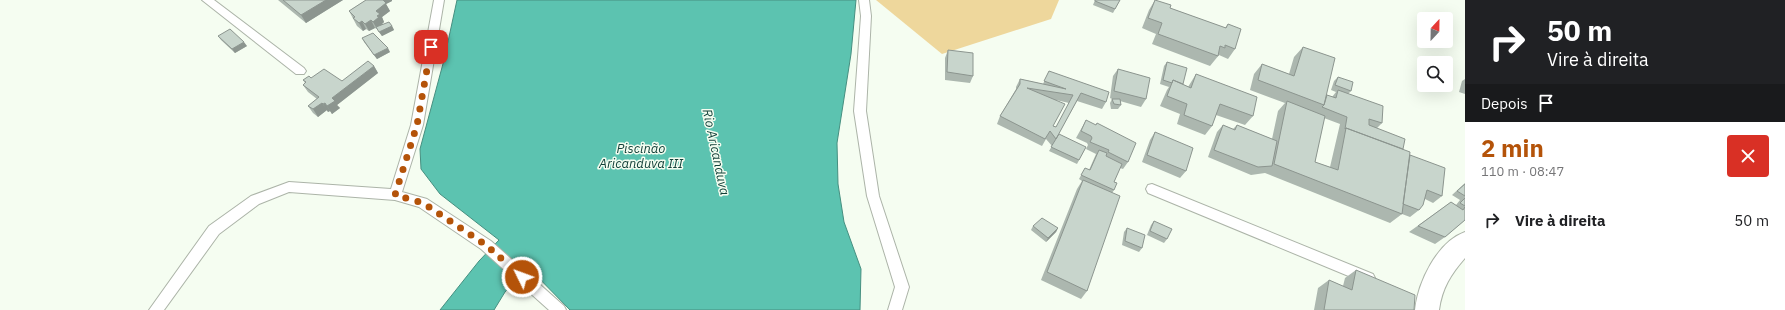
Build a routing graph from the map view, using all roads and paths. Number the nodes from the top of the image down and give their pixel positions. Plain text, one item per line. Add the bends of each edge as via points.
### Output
1 (207, 0) edge
2 (440, 0) edge
3 (864, 0) edge
4 (300, 71) dead end
5 (1152, 189) dead end
6 (395, 195) junction
7 (1465, 242) edge
8 (1383, 284) edge
9 (1424, 304) edge
10 (558, 309) edge
11 (156, 310) edge
12 (895, 310) edge

1 - 4 lane
2 - 6 lane via 417,125
3 - 12 lane via 866,16 860,111 873,196 902,287
5 - 8 lane
6 - 10 lane via 423,203 486,245
6 - 11 lane via 289,187 255,200 214,230
7 - 9 street via 1448,258

